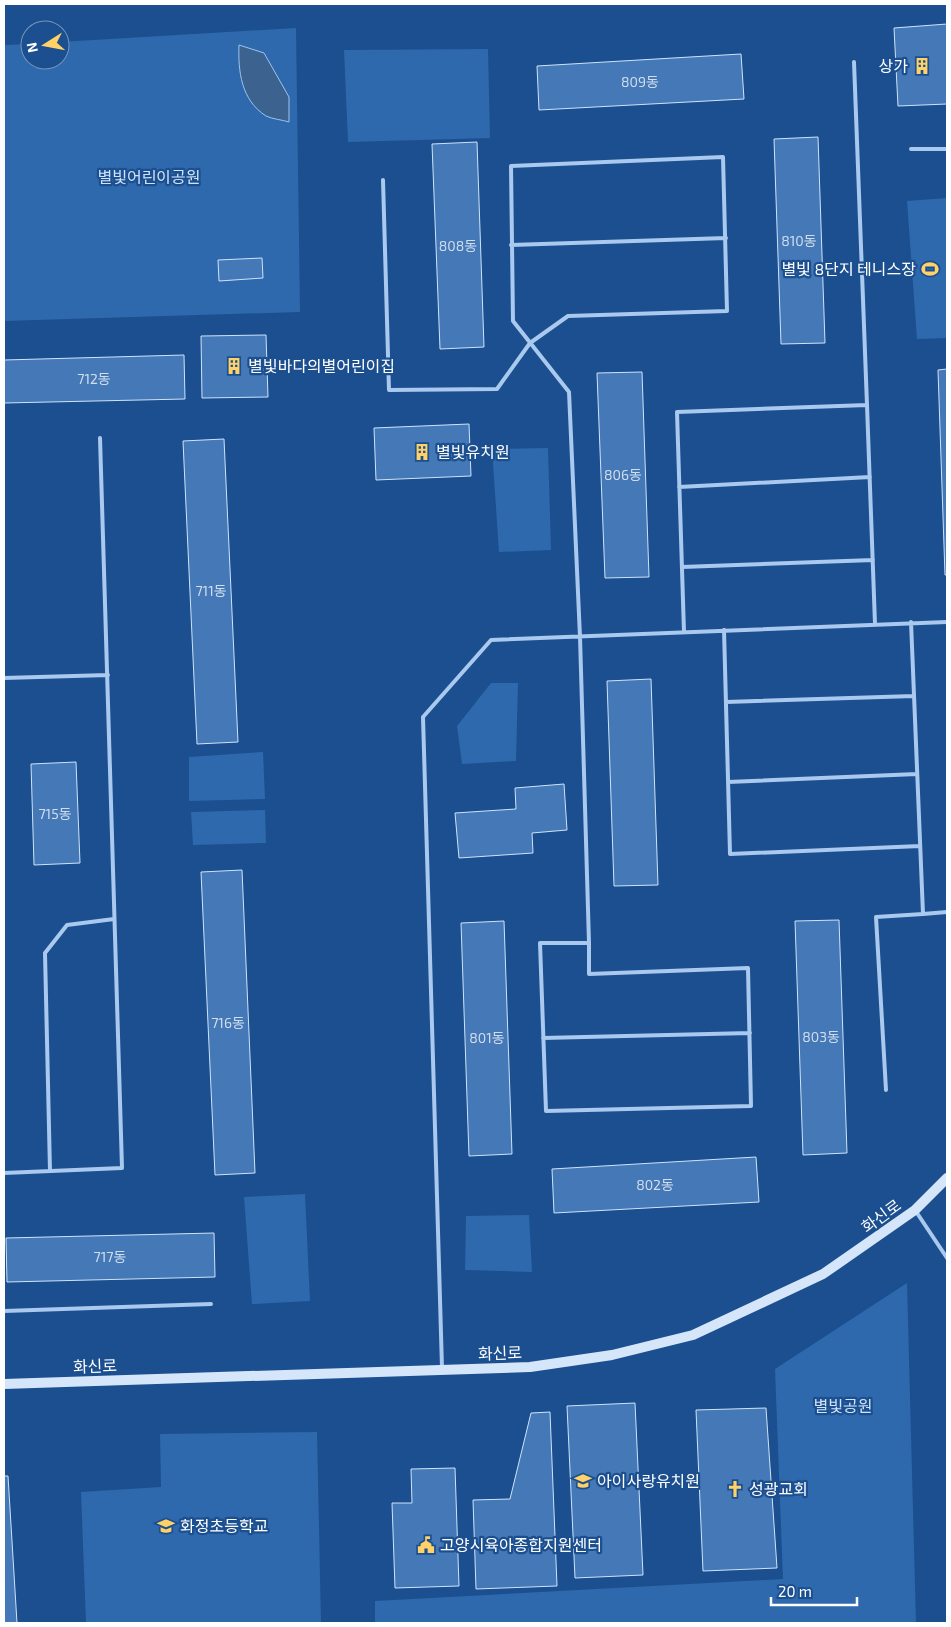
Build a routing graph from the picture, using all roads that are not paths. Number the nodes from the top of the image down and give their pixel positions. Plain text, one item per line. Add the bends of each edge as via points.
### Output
1 (854, 62) dead end
2 (911, 149) dead end
3 (947, 149) edge
4 (383, 180) dead end
5 (726, 238) junction
6 (512, 245) junction
7 (530, 343) junction
8 (867, 405) junction
9 (100, 438) dead end
10 (870, 477) junction
11 (679, 487) junction
12 (873, 560) junction
13 (682, 566) junction
14 (912, 622) junction
15 (947, 622) edge
16 (875, 624) junction
17 (724, 630) junction
18 (684, 632) junction
19 (580, 636) junction
20 (108, 675) junction
21 (4, 678) edge
22 (914, 696) junction
23 (726, 702) junction
24 (917, 774) junction
25 (728, 782) junction
26 (920, 846) junction
27 (947, 912) edge
28 (923, 914) junction
29 (114, 919) junction
30 (589, 943) junction
31 (750, 1033) junction
32 (543, 1038) junction
33 (886, 1090) dead end
34 (50, 1171) junction
35 (4, 1173) edge
36 (947, 1178) edge
37 (915, 1210) junction
38 (947, 1258) edge
39 (211, 1304) dead end
40 (4, 1311) edge
41 (442, 1370) junction
42 (4, 1384) edge

1 - 8 lane
2 - 3 lane
4 - 7 lane via 388,390 497,389
5 - 6 lane
5 - 6 lane via 723,157 511,166
5 - 7 lane via 727,311 568,316
6 - 7 lane via 513,321
7 - 19 lane via 569,392
8 - 10 lane
8 - 11 lane via 677,412
9 - 20 lane
10 - 11 lane
10 - 12 lane
11 - 13 lane
12 - 13 lane
12 - 16 lane
13 - 18 lane
14 - 15 lane
14 - 16 lane
14 - 22 lane
16 - 17 lane
17 - 18 lane
17 - 23 lane
18 - 19 lane
19 - 30 lane
19 - 41 lane via 491,640 423,717
20 - 21 lane
20 - 29 lane
22 - 23 lane
22 - 24 lane
23 - 25 lane
24 - 25 lane
24 - 26 lane
25 - 26 lane via 730,854
26 - 28 lane
27 - 28 lane
28 - 33 lane via 876,917
29 - 34 lane via 67,925 45,953
29 - 34 lane via 122,1168
30 - 31 lane via 590,974 748,968
30 - 32 lane via 540,943
31 - 32 lane
31 - 32 lane via 751,1106 732,1107 546,1111
34 - 35 lane
36 - 37 main road, 화신로
37 - 38 lane
37 - 41 main road, 화신로 via 823,1274 693,1335 612,1354 530,1367
39 - 40 lane
41 - 42 main road, 화신로

